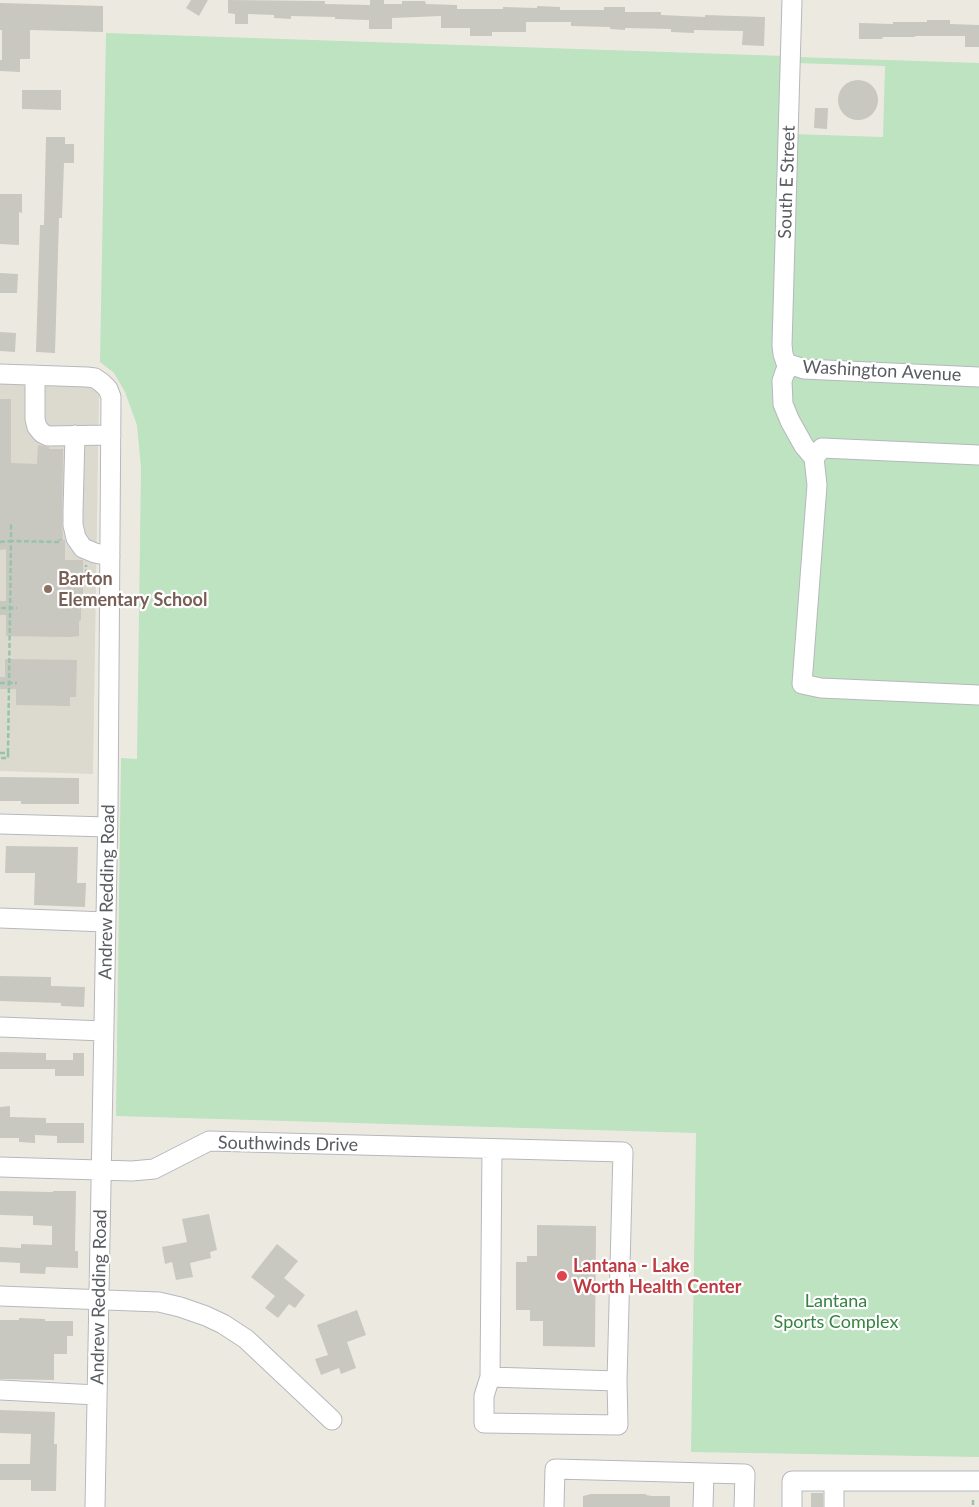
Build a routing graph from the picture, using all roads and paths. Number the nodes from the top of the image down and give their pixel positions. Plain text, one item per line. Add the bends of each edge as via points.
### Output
1 (792, 0) edge
2 (789, 364) junction
3 (0, 374) edge
4 (35, 375) junction
5 (979, 376) edge
6 (75, 435) junction
7 (111, 435) junction
8 (979, 455) edge
9 (814, 458) junction
10 (11, 522) dead end
11 (60, 533) dead end
12 (0, 542) edge
13 (11, 542) junction
14 (110, 556) junction
15 (1, 608) edge
16 (10, 608) junction
17 (17, 608) dead end
18 (0, 683) edge
19 (9, 683) junction
20 (17, 683) dead end
21 (979, 695) edge
22 (8, 753) junction
23 (0, 754) edge
24 (0, 758) edge
25 (0, 824) edge
26 (108, 826) junction
27 (0, 918) edge
28 (106, 922) junction
29 (0, 1027) edge
30 (104, 1031) junction
31 (492, 1149) junction
32 (0, 1167) edge
33 (101, 1170) junction
34 (0, 1296) edge
35 (99, 1300) junction
36 (490, 1377) junction
37 (616, 1381) junction
38 (0, 1390) edge
39 (97, 1395) junction
40 (332, 1420) dead end
41 (704, 1473) junction
42 (834, 1480) junction
43 (979, 1481) edge
44 (973, 1500) dead end
45 (95, 1507) edge
46 (554, 1507) edge
47 (703, 1507) edge
48 (744, 1507) edge
49 (792, 1507) edge
50 (834, 1507) edge
51 (973, 1507) edge

1 - 2 street, South E Street via 782,345
2 - 5 street, Washington Avenue via 804,369
2 - 9 street via 782,381 783,404 804,446
3 - 4 street, Andrew Redding Road
4 - 6 street via 37,427 48,436
4 - 7 street, Andrew Redding Road via 87,377 102,383 111,397
6 - 7 street
6 - 14 street via 73,511 76,538 83,548
7 - 14 street, Andrew Redding Road
8 - 9 street via 822,448
9 - 21 street via 816,485 802,684 822,688
10 - 13 path
11 - 13 path via 60,542
12 - 13 path
13 - 16 path
14 - 26 street, Andrew Redding Road
15 - 16 path
16 - 17 path
16 - 19 path
18 - 19 path
19 - 20 path
19 - 22 path
22 - 23 path
22 - 24 path via 8,758
25 - 26 street
26 - 28 street, Andrew Redding Road
27 - 28 street
28 - 30 street, Andrew Redding Road
29 - 30 street
30 - 33 street, Andrew Redding Road
31 - 33 street, Southwinds Drive via 209,1141 154,1169 132,1172
31 - 36 street
31 - 37 street, Southwinds Drive via 623,1152
32 - 33 street, Southwinds Drive
33 - 35 street, Andrew Redding Road
34 - 35 street
35 - 39 street, Andrew Redding Road
35 - 40 street via 159,1302 222,1324 246,1338
36 - 37 street
36 - 37 street via 484,1396 484,1423 618,1425
38 - 39 street
39 - 45 street, Andrew Redding Road
41 - 46 street via 555,1469
41 - 47 street
41 - 48 street via 745,1474
42 - 43 street
42 - 49 street via 792,1480
42 - 50 street
44 - 51 path

